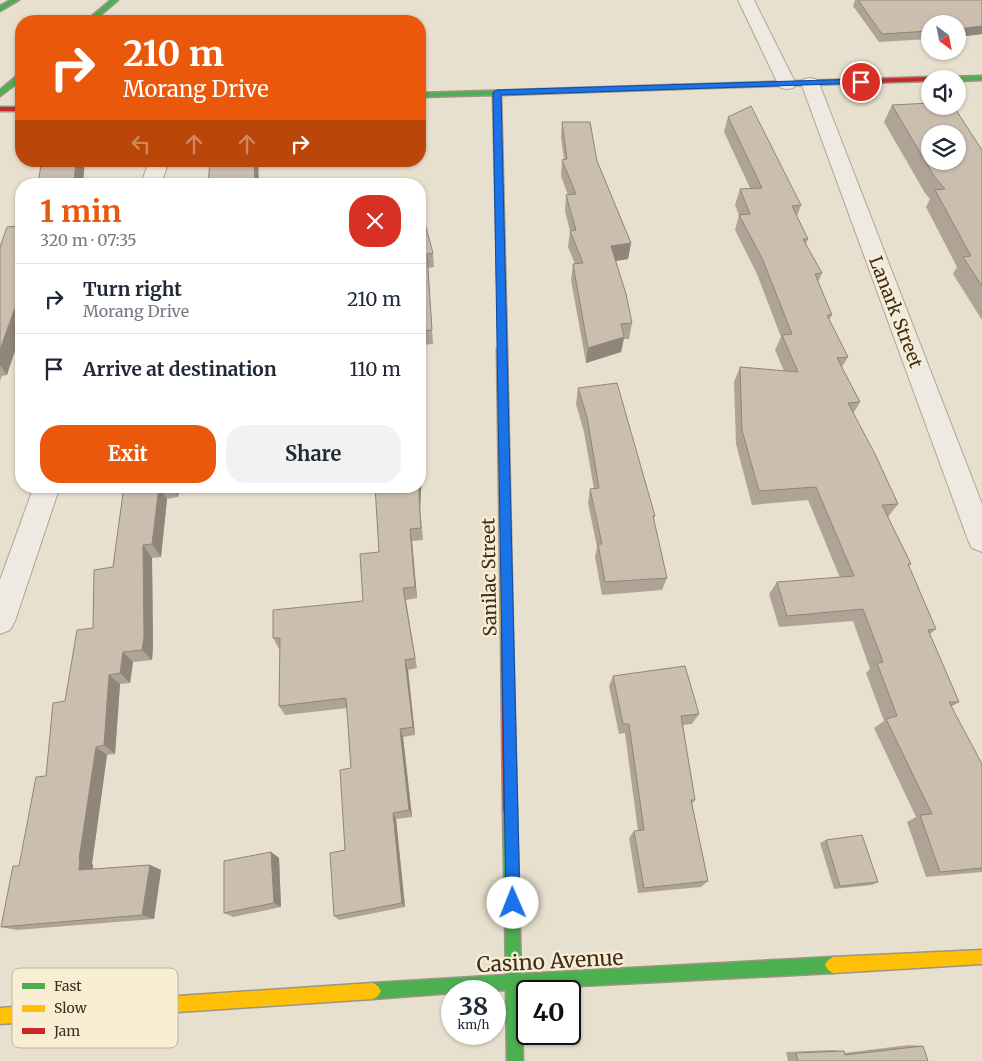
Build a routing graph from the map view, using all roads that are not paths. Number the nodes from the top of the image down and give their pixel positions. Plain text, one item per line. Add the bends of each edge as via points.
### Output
1 (7, 0) edge
2 (16, 0) edge
3 (115, 0) edge
4 (746, 0) edge
5 (0, 7) edge
6 (96, 15) edge
7 (966, 78) edge
8 (982, 78) edge
9 (921, 79) edge
10 (15, 81) edge
11 (810, 83) junction
12 (787, 84) junction
13 (497, 92) junction
14 (0, 94) edge
15 (426, 95) edge
16 (0, 109) edge
17 (15, 109) edge
18 (44, 493) edge
19 (982, 540) edge
20 (0, 621) edge
21 (982, 957) edge
22 (515, 982) junction
23 (178, 1004) edge
24 (515, 1061) edge

1 - 5 main road
2 - 5 main road
3 - 6 main road
4 - 12 street
7 - 8 main road
9 - 11 main road
10 - 14 main road
11 - 12 main road
11 - 19 street, Lanark Street
12 - 13 main road
13 - 15 main road
13 - 22 main road, Sanilac Street
16 - 17 main road
18 - 20 street
21 - 22 main road, Casino Avenue
22 - 23 main road, Casino Avenue
22 - 24 main road, Sanilac Street

